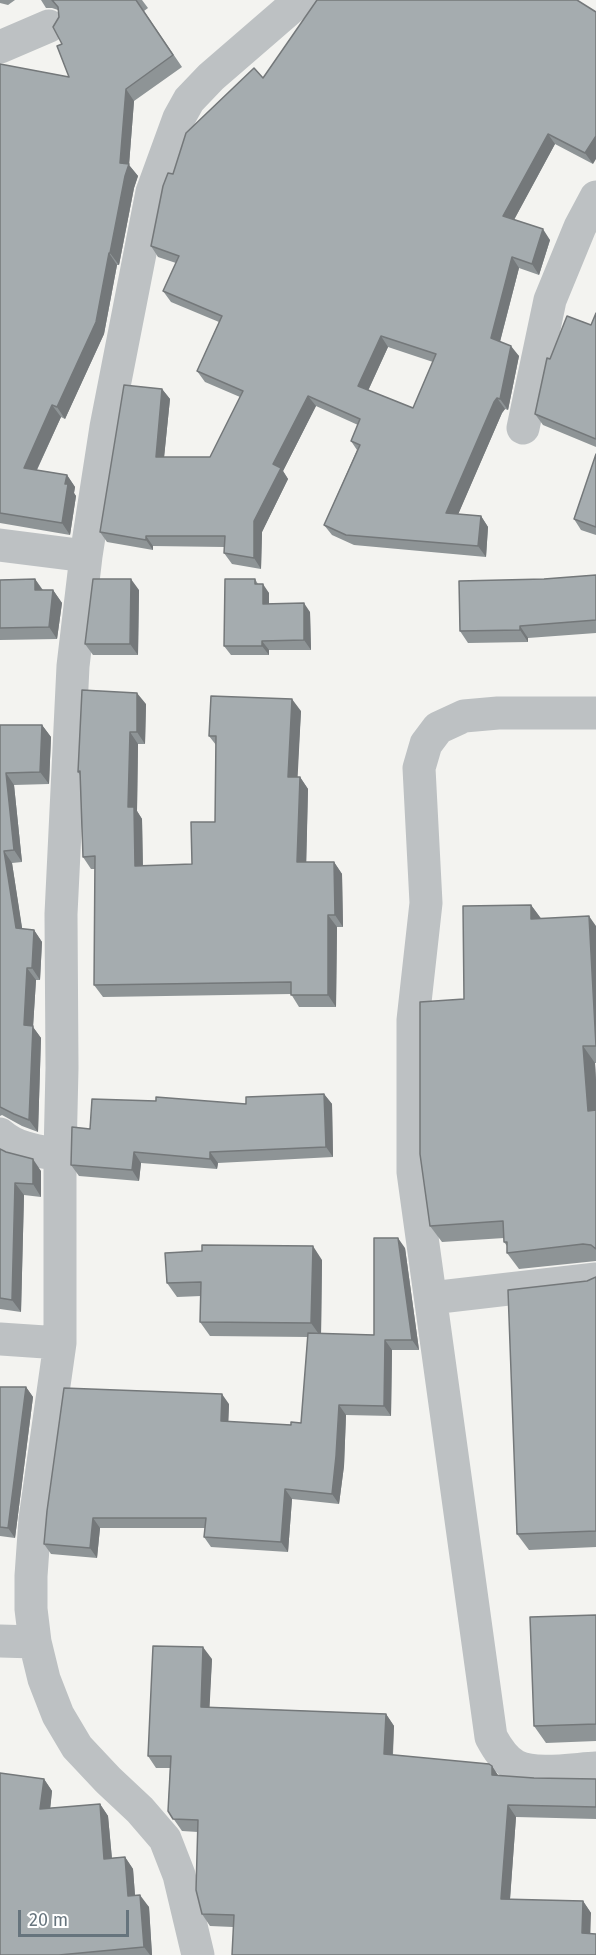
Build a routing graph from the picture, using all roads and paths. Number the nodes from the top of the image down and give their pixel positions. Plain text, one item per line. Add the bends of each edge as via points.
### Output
1 (300, 0) edge
2 (49, 26) dead end
3 (0, 47) edge
4 (596, 197) edge
5 (523, 428) dead end
6 (0, 544) edge
7 (86, 556) junction
8 (596, 713) edge
9 (0, 1134) edge
10 (60, 1155) junction
11 (596, 1279) edge
12 (431, 1298) junction
13 (0, 1339) edge
14 (60, 1343) junction
15 (0, 1641) edge
16 (35, 1642) junction
17 (596, 1768) edge
18 (198, 1955) edge

1 - 7 street via 211,77 189,100 179,118 152,192 106,427
2 - 3 street
4 - 5 street via 550,300
6 - 7 street
7 - 10 street via 73,666 61,914
8 - 12 street via 464,716 438,728 426,744 420,768 426,903 413,1020 413,1161
9 - 10 street via 20,1147
10 - 14 street
11 - 12 street
12 - 17 street via 491,1737 501,1754 530,1771
13 - 14 street
14 - 16 street via 35,1519 31,1609
15 - 16 street
16 - 18 street via 58,1715 77,1747 165,1839 179,1875

